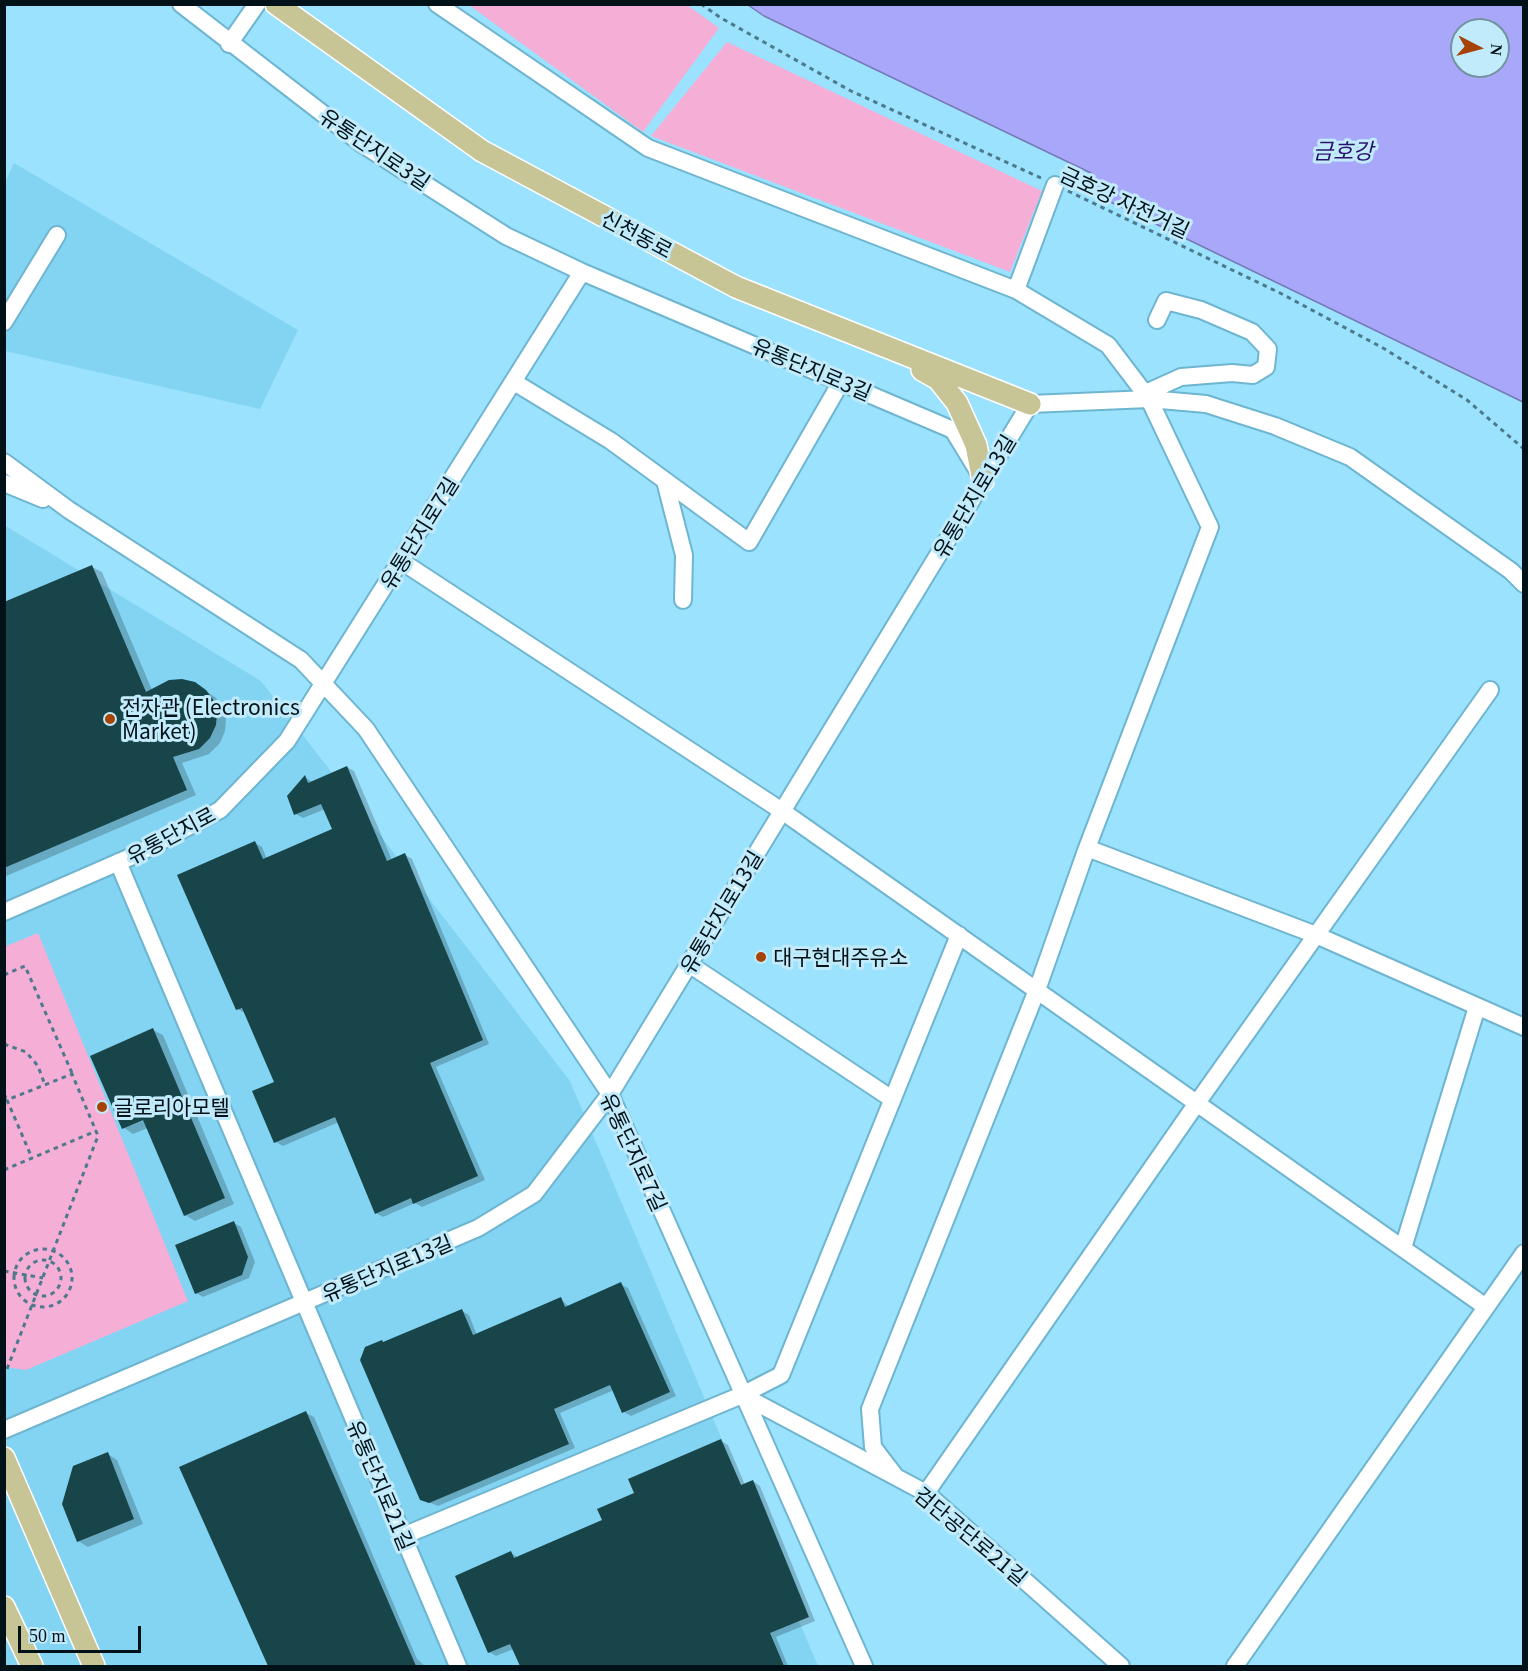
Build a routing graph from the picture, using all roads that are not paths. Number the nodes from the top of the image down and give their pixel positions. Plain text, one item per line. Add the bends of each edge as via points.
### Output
1 (181, 4) edge
2 (257, 4) edge
3 (276, 4) edge
4 (437, 4) edge
5 (229, 44) junction
6 (1055, 185) road end
7 (57, 235) dead end
8 (582, 272) junction
9 (1016, 290) junction
10 (1157, 320) dead end
11 (4, 322) edge
12 (872, 341) junction
13 (513, 382) junction
14 (842, 382) junction
15 (1149, 399) junction
16 (1030, 404) junction
17 (4, 462) edge
18 (666, 481) junction
19 (983, 481) junction
20 (4, 483) edge
21 (69, 510) junction
22 (401, 561) junction
23 (1524, 584) edge
24 (683, 600) dead end
25 (324, 684) junction
26 (1490, 690) dead end
27 (782, 811) junction
28 (1087, 848) junction
29 (118, 862) junction
30 (4, 912) edge
31 (959, 935) junction
32 (1316, 935) junction
33 (689, 964) junction
34 (1037, 990) junction
35 (1477, 1007) junction
36 (1524, 1027) edge
37 (610, 1095) junction
38 (892, 1099) junction
39 (1197, 1103) junction
40 (1403, 1248) junction
41 (1524, 1253) edge
42 (304, 1304) junction
43 (1486, 1306) junction
44 (742, 1395) junction
45 (4, 1430) edge
46 (4, 1458) edge
47 (896, 1477) junction
48 (926, 1493) junction
49 (403, 1536) junction
50 (4, 1607) edge
51 (33, 1666) edge
52 (94, 1666) edge
53 (458, 1666) edge
54 (864, 1666) edge
55 (1121, 1666) edge
56 (1235, 1666) edge

1 - 5 street, 유통단지로3길
2 - 5 street
3 - 12 main road, 신천동로 via 482,151 736,287
4 - 9 street via 648,148
5 - 8 street, 유통단지로3길 via 362,144 506,236
6 - 9 street
7 - 11 street
8 - 13 street
8 - 14 street, 유통단지로3길
9 - 15 street via 1108,345
10 - 15 street via 1166,301 1201,310 1252,332 1268,349 1266,367 1253,375 1181,377 1150,391
12 - 16 main road, 신천동로
12 - 19 main road via 938,379 957,403 975,445
13 - 18 street via 611,441
13 - 22 street, 유통단지로7길
14 - 18 street via 749,542
14 - 19 street, 유통단지로3길 via 954,430
15 - 16 street
15 - 23 street via 1206,405 1275,426 1350,457
15 - 28 street via 1210,527
16 - 19 street, 유통단지로13길
17 - 21 street
18 - 24 street via 684,555
19 - 27 street, 유통단지로13길
20 - 21 street
21 - 25 street, 유통단지로7길 via 301,660
22 - 25 street, 유통단지로7길
22 - 27 street
25 - 29 street, 유통단지로 via 287,741 220,810
25 - 37 street, 유통단지로7길 via 366,729
26 - 32 street
27 - 31 street
27 - 33 street, 유통단지로13길
28 - 32 street
28 - 34 street
29 - 30 street, 유통단지로
29 - 42 street, 유통단지로13길
31 - 34 street
31 - 38 street
32 - 35 street
32 - 39 street
33 - 37 street, 유통단지로13길
33 - 38 street
34 - 39 street
34 - 47 street via 870,1409 873,1447
35 - 36 street
35 - 40 street
37 - 42 street, 유통단지로13길 via 534,1194 478,1228
37 - 44 street, 유통단지로7길
38 - 44 street via 781,1375
39 - 40 street
39 - 48 street
40 - 43 street
41 - 43 street
42 - 45 street, 유통단지로13길
42 - 49 street, 유통단지로21길
43 - 56 street
44 - 47 street, 검단공단로21길
44 - 49 street
44 - 54 street, 유통단지로7길
46 - 52 main road
47 - 48 street, 검단공단로21길
48 - 55 street, 검단공단로21길
49 - 53 street, 유통단지로21길
50 - 51 main road

